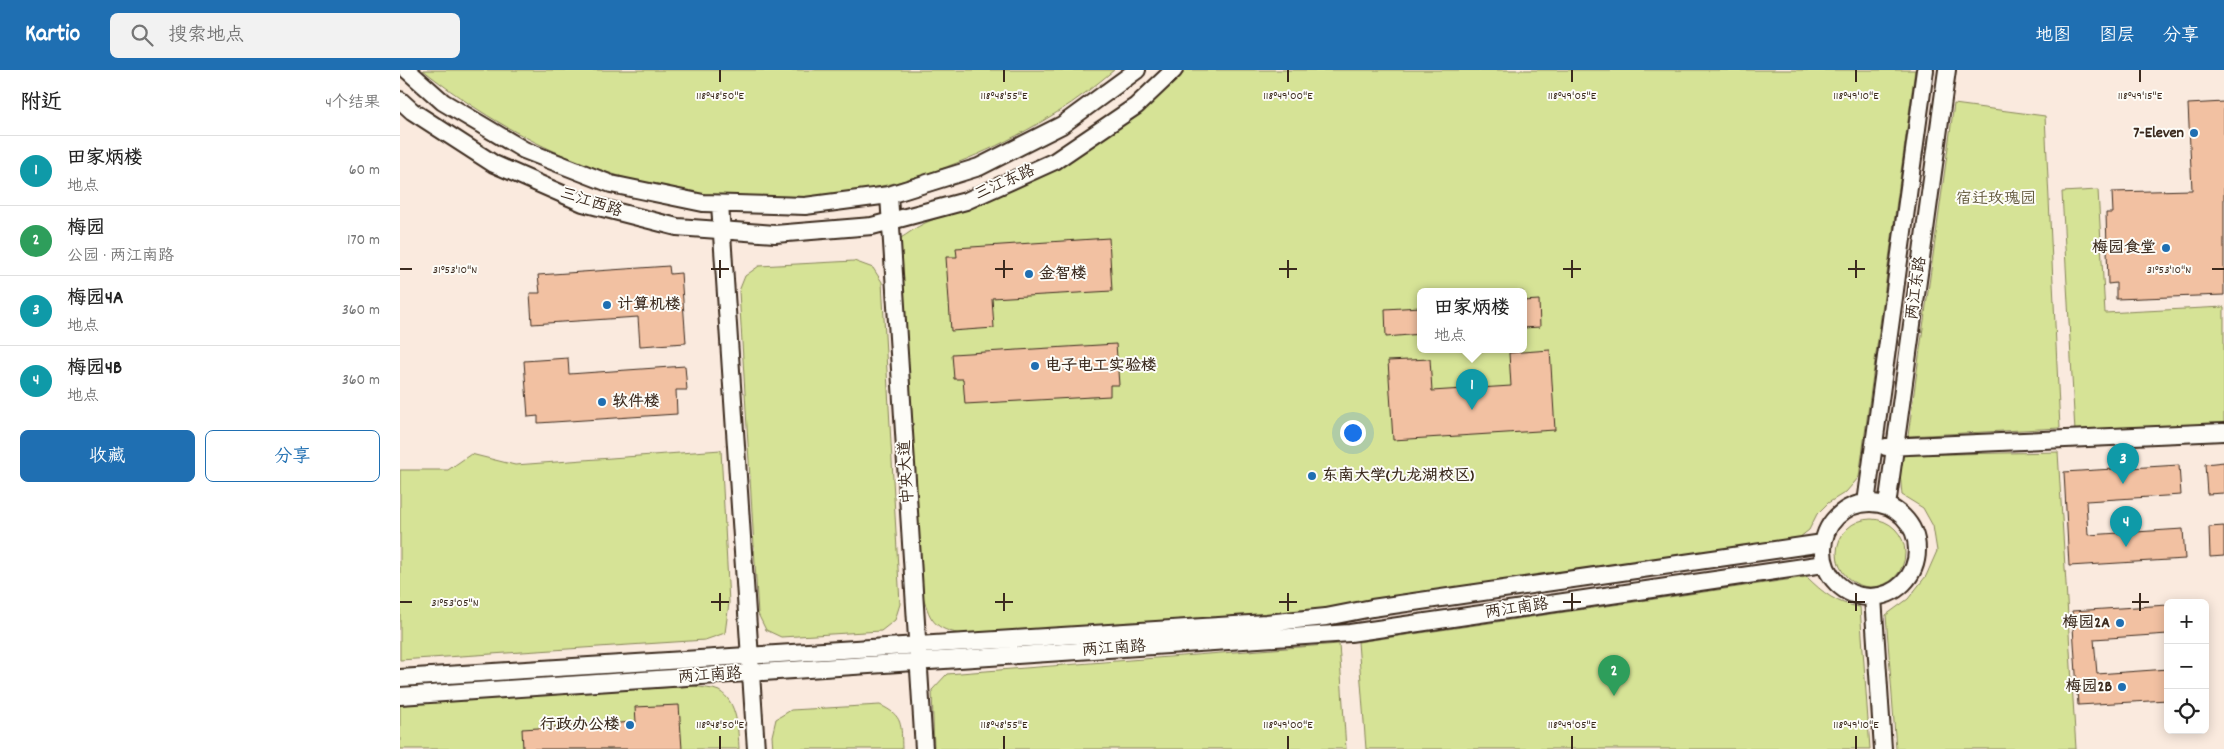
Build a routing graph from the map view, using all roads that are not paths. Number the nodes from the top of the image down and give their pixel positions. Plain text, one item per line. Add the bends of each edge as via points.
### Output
1 (407, 70) edge
2 (1137, 70) edge
3 (1174, 70) edge
4 (1926, 70) edge
5 (1948, 70) edge
6 (400, 100) edge
7 (889, 195) junction
8 (720, 204) junction
9 (804, 206) joint
10 (891, 220) junction
11 (722, 230) junction
12 (807, 232) joint
13 (2224, 432) edge
14 (1895, 447) junction
15 (1874, 448) junction
16 (1866, 503) junction
17 (1887, 506) junction
18 (1823, 544) junction
19 (1824, 564) junction
20 (1873, 597) junction
21 (918, 645) junction
22 (750, 656) junction
23 (919, 662) junction
24 (751, 673) junction
25 (400, 678) edge
26 (400, 696) edge
27 (756, 749) edge
28 (924, 749) edge
29 (1883, 749) edge

1 - 8 street, 三江西路 via 444,102 524,150 611,184
2 - 7 street, 三江东路 via 1062,125 979,167
3 - 10 street, 三江东路 via 1136,106 1055,161 966,201
4 - 15 street, 两江东路
5 - 14 street, 两江东路
6 - 11 street, 三江西路 via 494,164 583,203 678,227
7 - 9 street, 三江东路
7 - 10 street, 中央大道
8 - 9 street, 三江西路
8 - 11 street
10 - 12 street, 三江东路 via 872,226
10 - 21 street, 中央大道
11 - 12 street, 三江西路 via 775,234
11 - 22 street
13 - 14 street
14 - 15 street
14 - 17 street, 两江东路
15 - 16 street, 两江东路
16 - 17 street
16 - 18 street via 1845,509 1833,519
17 - 20 street via 1904,516 1912,529 1917,559 1901,586 1888,594
18 - 19 street
18 - 21 street, 两江南路 via 1326,617
19 - 20 street via 1842,589 1857,596
19 - 23 street, 两江南路 via 1350,633
20 - 29 street
21 - 22 street, 两江南路
21 - 23 street, 中央大道
22 - 24 street
22 - 25 street, 两江南路
23 - 24 street, 两江南路
23 - 28 street, 中央大道
24 - 26 street, 两江南路
24 - 27 street

